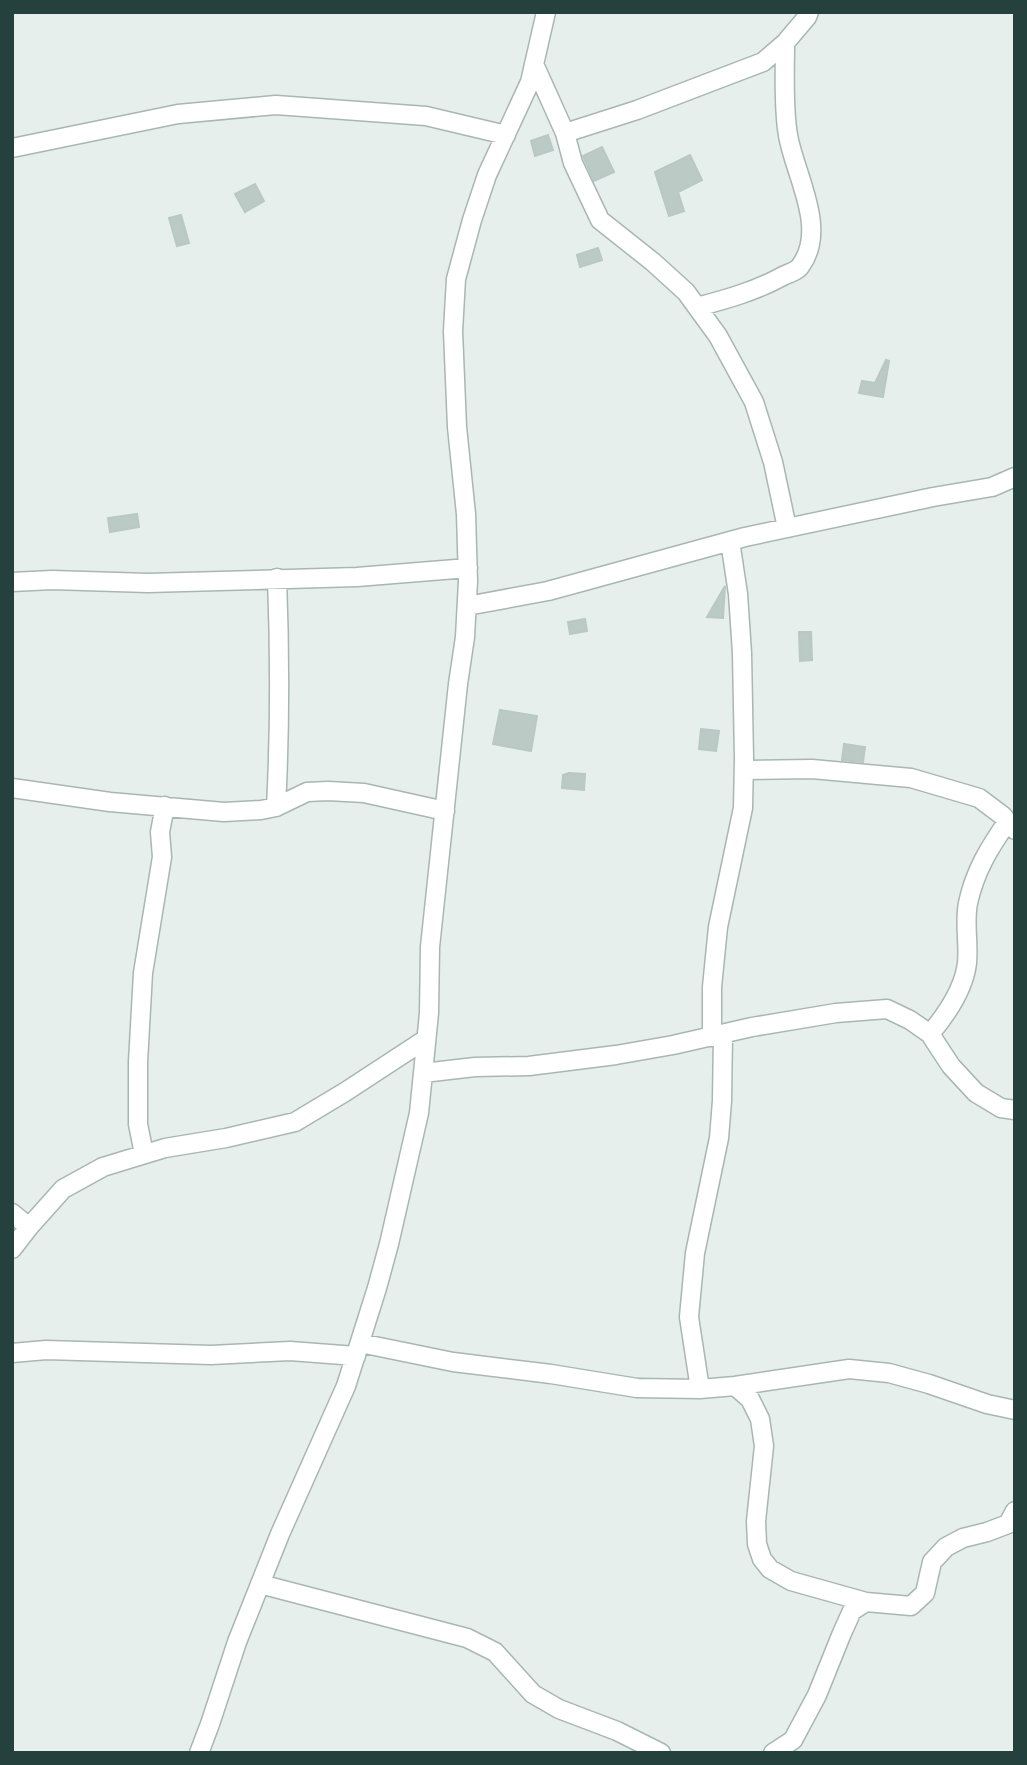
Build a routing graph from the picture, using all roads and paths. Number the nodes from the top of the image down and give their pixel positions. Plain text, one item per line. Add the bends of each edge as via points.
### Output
1 (546, 12) edge
2 (809, 12) edge
3 (785, 43) junction
4 (534, 64) junction
5 (565, 133) junction
6 (506, 135) junction
7 (12, 148) edge
8 (697, 307) junction
9 (1015, 477) edge
10 (787, 528) junction
11 (730, 541) junction
12 (468, 568) junction
13 (277, 578) junction
14 (12, 582) edge
15 (467, 606) junction
16 (744, 770) junction
17 (12, 788) edge
18 (165, 806) junction
19 (276, 807) junction
20 (445, 811) junction
21 (1011, 825) edge
22 (930, 1034) junction
23 (717, 1035) junction
24 (426, 1040) junction
25 (423, 1073) junction
26 (1015, 1110) edge
27 (144, 1154) junction
28 (12, 1213) edge
29 (29, 1227) junction
30 (12, 1249) edge
31 (358, 1349) junction
32 (12, 1353) edge
33 (735, 1385) junction
34 (700, 1389) junction
35 (1015, 1410) edge
36 (1015, 1511) edge
37 (260, 1584) junction
38 (866, 1602) junction
39 (199, 1753) edge
40 (661, 1753) edge
41 (773, 1753) edge

1 - 4 street
2 - 3 street
3 - 5 street via 763,62
3 - 8 street via 788,135 806,196 811,234 808,251 800,268 777,280
4 - 5 street
4 - 6 street
5 - 8 street via 573,163 600,220 653,262
6 - 7 street via 426,116 276,105 178,114
6 - 12 street via 487,175 456,279 453,331
8 - 10 street via 754,402
9 - 10 street via 992,486
10 - 11 street
11 - 15 street via 548,590
11 - 16 street via 742,653
12 - 13 street
12 - 15 street
13 - 14 street
13 - 19 street
15 - 20 street
16 - 21 street via 812,769 911,778 979,798
16 - 23 street via 743,808 718,926 712,987
17 - 18 street
18 - 19 street via 224,812
18 - 27 street via 162,856 143,973 138,1124
19 - 20 street via 307,792 328,791 364,793
20 - 24 street via 430,947
21 - 22 street via 987,852 977,873 967,906 967,964 944,1017
22 - 23 street via 887,1009 836,1013
22 - 26 street via 976,1093 1001,1108
23 - 25 street via 591,1059
23 - 34 street via 722,1101 719,1138 695,1253 689,1317
24 - 25 street
24 - 27 street via 295,1122
25 - 31 street via 419,1113 389,1244
27 - 29 street via 103,1167 63,1189
28 - 29 street
29 - 30 street
31 - 32 street via 211,1355
31 - 34 street via 637,1388
31 - 37 street
33 - 34 street
33 - 35 street via 849,1369 889,1373
33 - 38 street via 750,1399 760,1419 764,1446 756,1521 762,1559 791,1581
36 - 38 street via 1008,1524 946,1547 932,1562 925,1593 911,1606
37 - 39 street
37 - 40 street via 467,1638 495,1652 533,1694
38 - 41 street via 852,1611 793,1740

